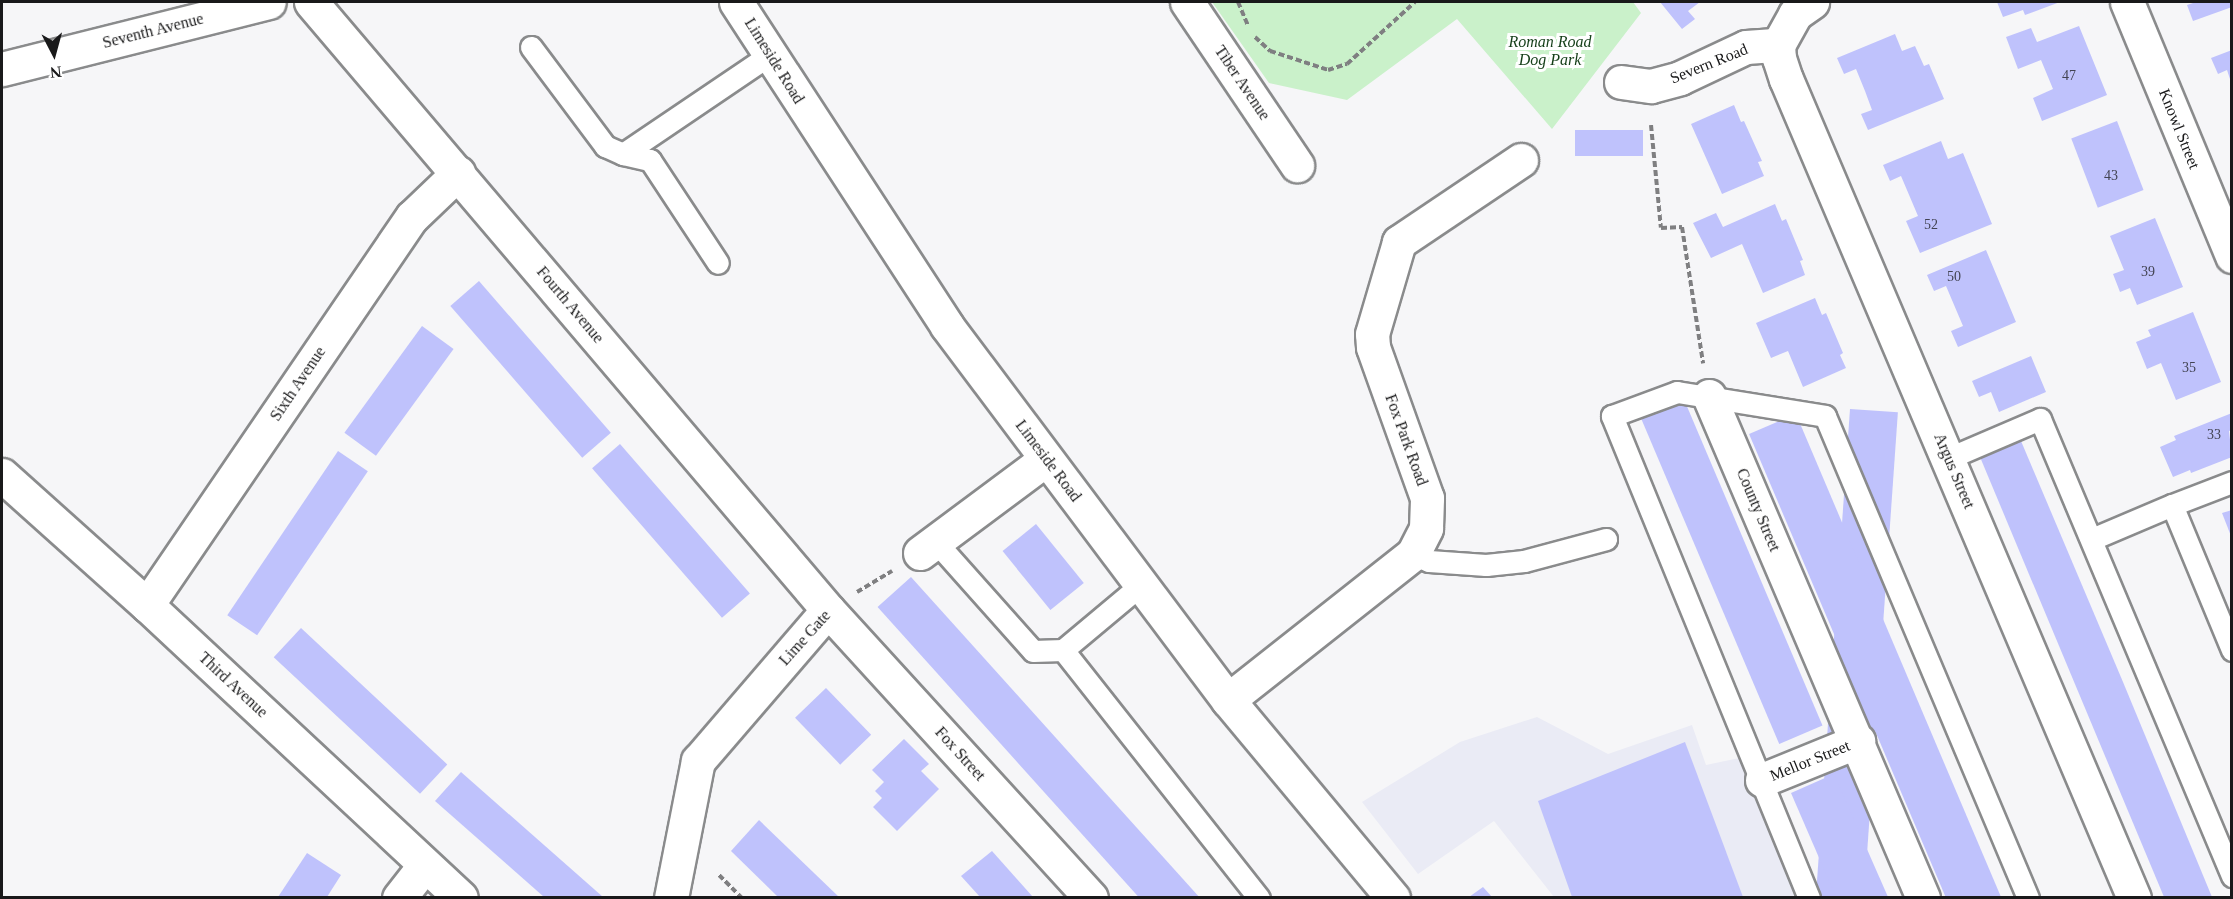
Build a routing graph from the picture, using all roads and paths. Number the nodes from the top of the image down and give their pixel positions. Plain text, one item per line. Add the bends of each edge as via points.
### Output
1 (269, 2) edge
2 (311, 2) edge
3 (736, 2) edge
4 (1186, 2) edge
5 (1238, 2) edge
6 (1415, 2) edge
7 (1812, 2) edge
8 (2127, 2) edge
9 (1778, 45) junction
10 (531, 47) dead end
11 (769, 55) junction
12 (2, 69) edge
13 (1621, 82) dead end
14 (1651, 124) dead end
15 (623, 154) junction
16 (1521, 160) dead end
17 (1297, 165) dead end
18 (458, 172) junction
19 (2232, 256) edge
20 (718, 263) dead end
21 (1708, 396) junction
22 (1949, 458) junction
23 (1046, 459) junction
24 (2, 476) edge
25 (2232, 482) edge
26 (2172, 505) junction
27 (1606, 539) dead end
28 (2092, 539) junction
29 (928, 547) junction
30 (1413, 554) junction
31 (1143, 583) junction
32 (147, 604) junction
33 (828, 610) junction
34 (1063, 650) junction
35 (2232, 650) edge
36 (1228, 700) junction
37 (1858, 741) junction
38 (1762, 780) junction
39 (424, 866) junction
40 (719, 875) dead end
41 (2232, 876) edge
42 (399, 897) edge
43 (461, 897) edge
44 (671, 897) edge
45 (742, 897) edge
46 (1091, 897) edge
47 (1259, 897) edge
48 (1393, 897) edge
49 (1809, 897) edge
50 (1923, 897) edge
51 (2028, 897) edge
52 (2134, 897) edge

1 - 12 street, Seventh Avenue
2 - 18 street, Fourth Avenue
3 - 11 street, Limeside Road
4 - 17 street, Tiber Avenue
5 - 6 path via 1251,33 1270,51 1328,70 1347,64
7 - 9 street via 1795,14
8 - 19 street, Knowl Street
9 - 13 street, Severn Road via 1746,47 1680,78 1651,86
9 - 22 street, Argus Street via 1786,79
10 - 15 lane via 604,146
11 - 15 lane
11 - 23 street, Limeside Road via 947,326
14 - 21 path via 1661,228 1682,227
15 - 20 lane via 650,160
16 - 30 street, Fox Park Road via 1399,242 1372,334 1372,347 1427,498 1426,528
18 - 32 street, Sixth Avenue via 412,217
18 - 33 street, Fourth Avenue
21 - 37 street, County Street
21 - 38 lane via 1677,392 1612,416
21 - 51 lane via 1825,416
22 - 28 lane via 2040,419
22 - 52 street, Argus Street
23 - 29 street
23 - 31 street, Limeside Road
24 - 32 street, Third Avenue
25 - 26 lane
26 - 28 lane
26 - 35 lane
27 - 30 lane via 1524,561 1486,565 1429,561
28 - 41 lane
29 - 33 path, Lime Gate
29 - 34 lane via 1033,651
30 - 36 street, Fox Park Road
31 - 34 lane
31 - 36 street, Limeside Road
32 - 39 street, Third Avenue
33 - 44 street, Lime Gate via 698,761
33 - 46 street, Fox Street
34 - 47 lane
36 - 48 street, Limeside Road
37 - 38 street, Mellor Street
37 - 50 street, County Street
38 - 49 lane
39 - 42 street
39 - 43 street, Third Avenue
40 - 45 path

